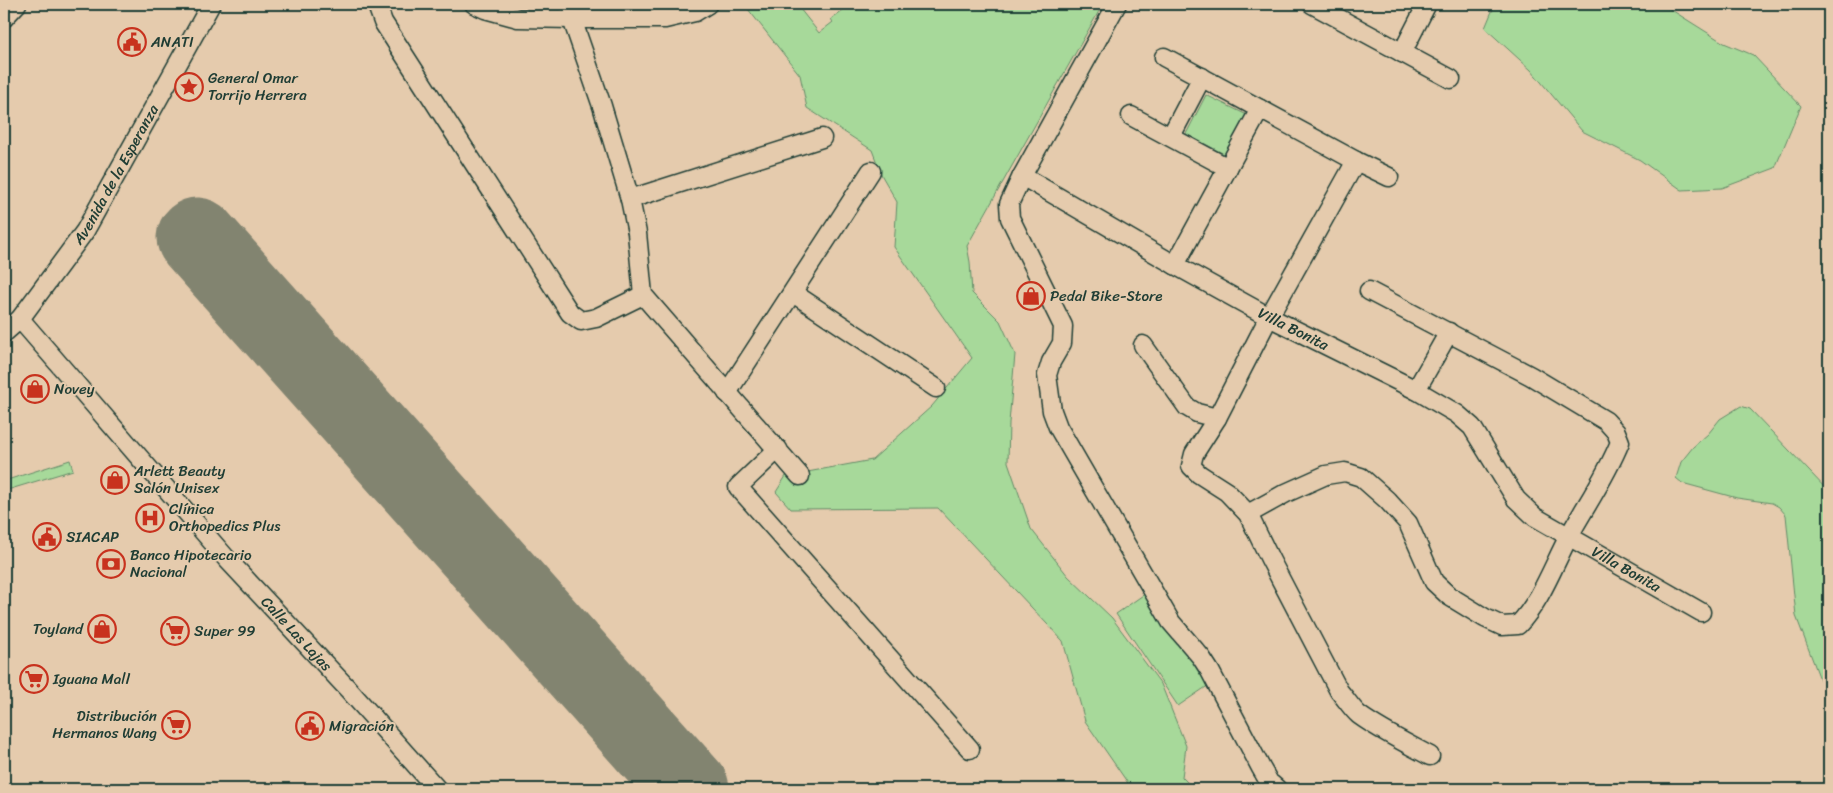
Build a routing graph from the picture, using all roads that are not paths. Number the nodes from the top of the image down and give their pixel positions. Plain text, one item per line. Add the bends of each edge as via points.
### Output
1 (17, 4) edge
2 (211, 4) edge
3 (380, 4) edge
4 (474, 4) edge
5 (708, 4) edge
6 (1117, 4) edge
7 (1312, 4) edge
8 (1427, 4) edge
9 (571, 12) edge
10 (4, 18) edge
11 (1402, 53) junction
12 (1164, 57) dead end
13 (1202, 77) junction
14 (1451, 79) dead end
15 (1260, 109) junction
16 (1131, 116) dead end
17 (1171, 136) junction
18 (822, 138) dead end
19 (1356, 161) junction
20 (1228, 168) junction
21 (871, 171) dead end
22 (1022, 176) junction
23 (1389, 177) dead end
24 (630, 199) junction
25 (1175, 265) junction
26 (1369, 291) dead end
27 (793, 293) junction
28 (643, 295) junction
29 (1269, 316) junction
30 (20, 319) junction
31 (1449, 332) junction
32 (4, 333) edge
33 (1143, 345) dead end
34 (936, 388) dead end
35 (1416, 390) junction
36 (727, 392) junction
37 (1216, 418) junction
38 (778, 449) junction
39 (800, 476) dead end
40 (1248, 514) junction
41 (1569, 536) junction
42 (1701, 612) dead end
43 (970, 749) dead end
44 (1430, 756) dead end
45 (437, 789) edge
46 (1277, 789) edge

1 - 10 street
2 - 30 street, Avenida de la Esperanza via 85,231
3 - 28 street via 378,8 383,22 570,313 581,321 596,318
4 - 9 street via 518,18
5 - 9 street via 695,12 665,19
6 - 22 street
7 - 11 street
8 - 11 street
9 - 24 street
11 - 14 street
12 - 13 street
13 - 15 street
13 - 17 street
15 - 19 street
15 - 20 street
16 - 17 street
17 - 20 street
18 - 24 street
19 - 23 street
19 - 29 street
20 - 25 street
21 - 27 street
22 - 25 street, Villa Bonita
22 - 46 street via 1009,204 1010,218 1063,326 1062,343 1048,375 1052,411 1058,427 1171,622 1201,657 1260,768
24 - 28 street
25 - 29 street, Villa Bonita
26 - 31 street
27 - 34 street
27 - 36 street
28 - 36 street
29 - 35 street, Villa Bonita
29 - 37 street
30 - 32 street, Avenida de la Esperanza
30 - 45 street, Calle Las Lajas via 226,558
31 - 35 street
31 - 41 street via 1531,376 1606,421 1616,432 1620,442 1614,457
33 - 37 street via 1187,407
35 - 41 street, Villa Bonita via 1472,427 1516,499 1535,517
36 - 38 street
37 - 40 street via 1194,454 1191,466 1227,492
38 - 39 street
38 - 43 street via 738,487
40 - 41 street via 1326,475 1345,472 1361,477 1408,523 1434,582 1449,596 1502,626 1518,625 1529,613
40 - 44 street via 1339,691 1358,714
41 - 42 street, Villa Bonita

